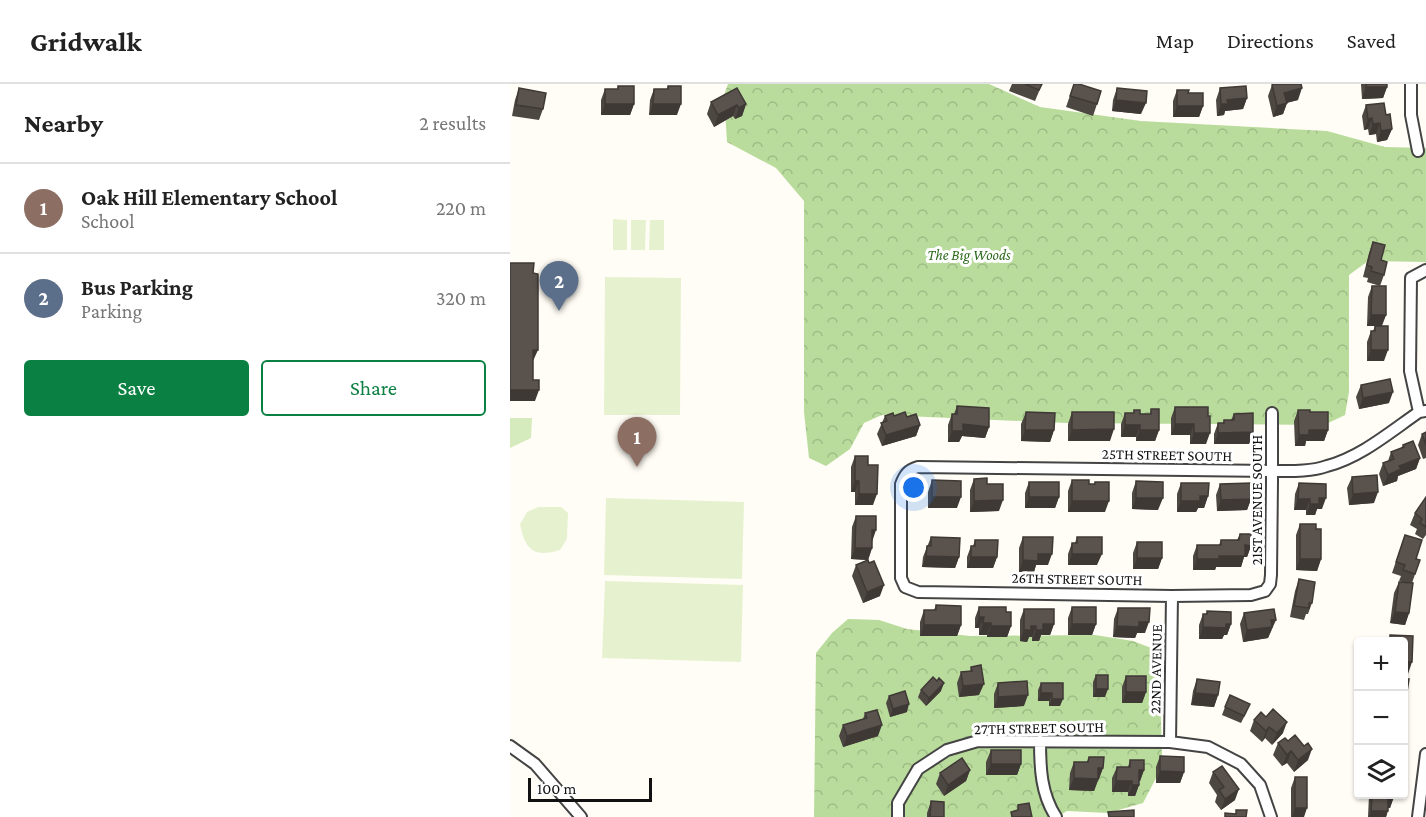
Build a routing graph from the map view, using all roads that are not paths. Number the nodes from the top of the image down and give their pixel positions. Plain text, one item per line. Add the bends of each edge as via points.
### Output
1 (1411, 84) edge
2 (1418, 151) dead end
3 (1426, 270) edge
4 (1422, 412) edge
5 (1272, 413) dead end
6 (1272, 471) junction
7 (918, 592) joint
8 (1172, 596) junction
9 (1236, 596) joint
10 (1040, 741) junction
11 (1170, 742) junction
12 (510, 746) edge
13 (1426, 754) edge
14 (581, 817) edge
15 (898, 817) edge
16 (1056, 817) edge
17 (1271, 817) edge
18 (1418, 817) edge

1 - 2 street via 1411,115
3 - 4 street via 1411,278 1410,371
4 - 6 street, 25TH STREET SOUTH via 1342,461 1307,470
5 - 6 street, 21ST AVENUE SOUTH
6 - 7 street, 25TH STREET SOUTH via 918,467 905,473 901,484 901,578 905,587
6 - 9 street, 21ST AVENUE SOUTH via 1270,584 1265,591
7 - 8 street, 26TH STREET SOUTH
8 - 9 street, 26TH STREET SOUTH
8 - 11 street, 22ND AVENUE
10 - 11 street, 27TH STREET SOUTH
10 - 15 street, 27TH STREET SOUTH via 978,741 947,750 918,770 898,803
10 - 16 street via 1047,802
11 - 17 street via 1208,747 1241,764 1260,785
12 - 14 street via 535,764
13 - 18 street

